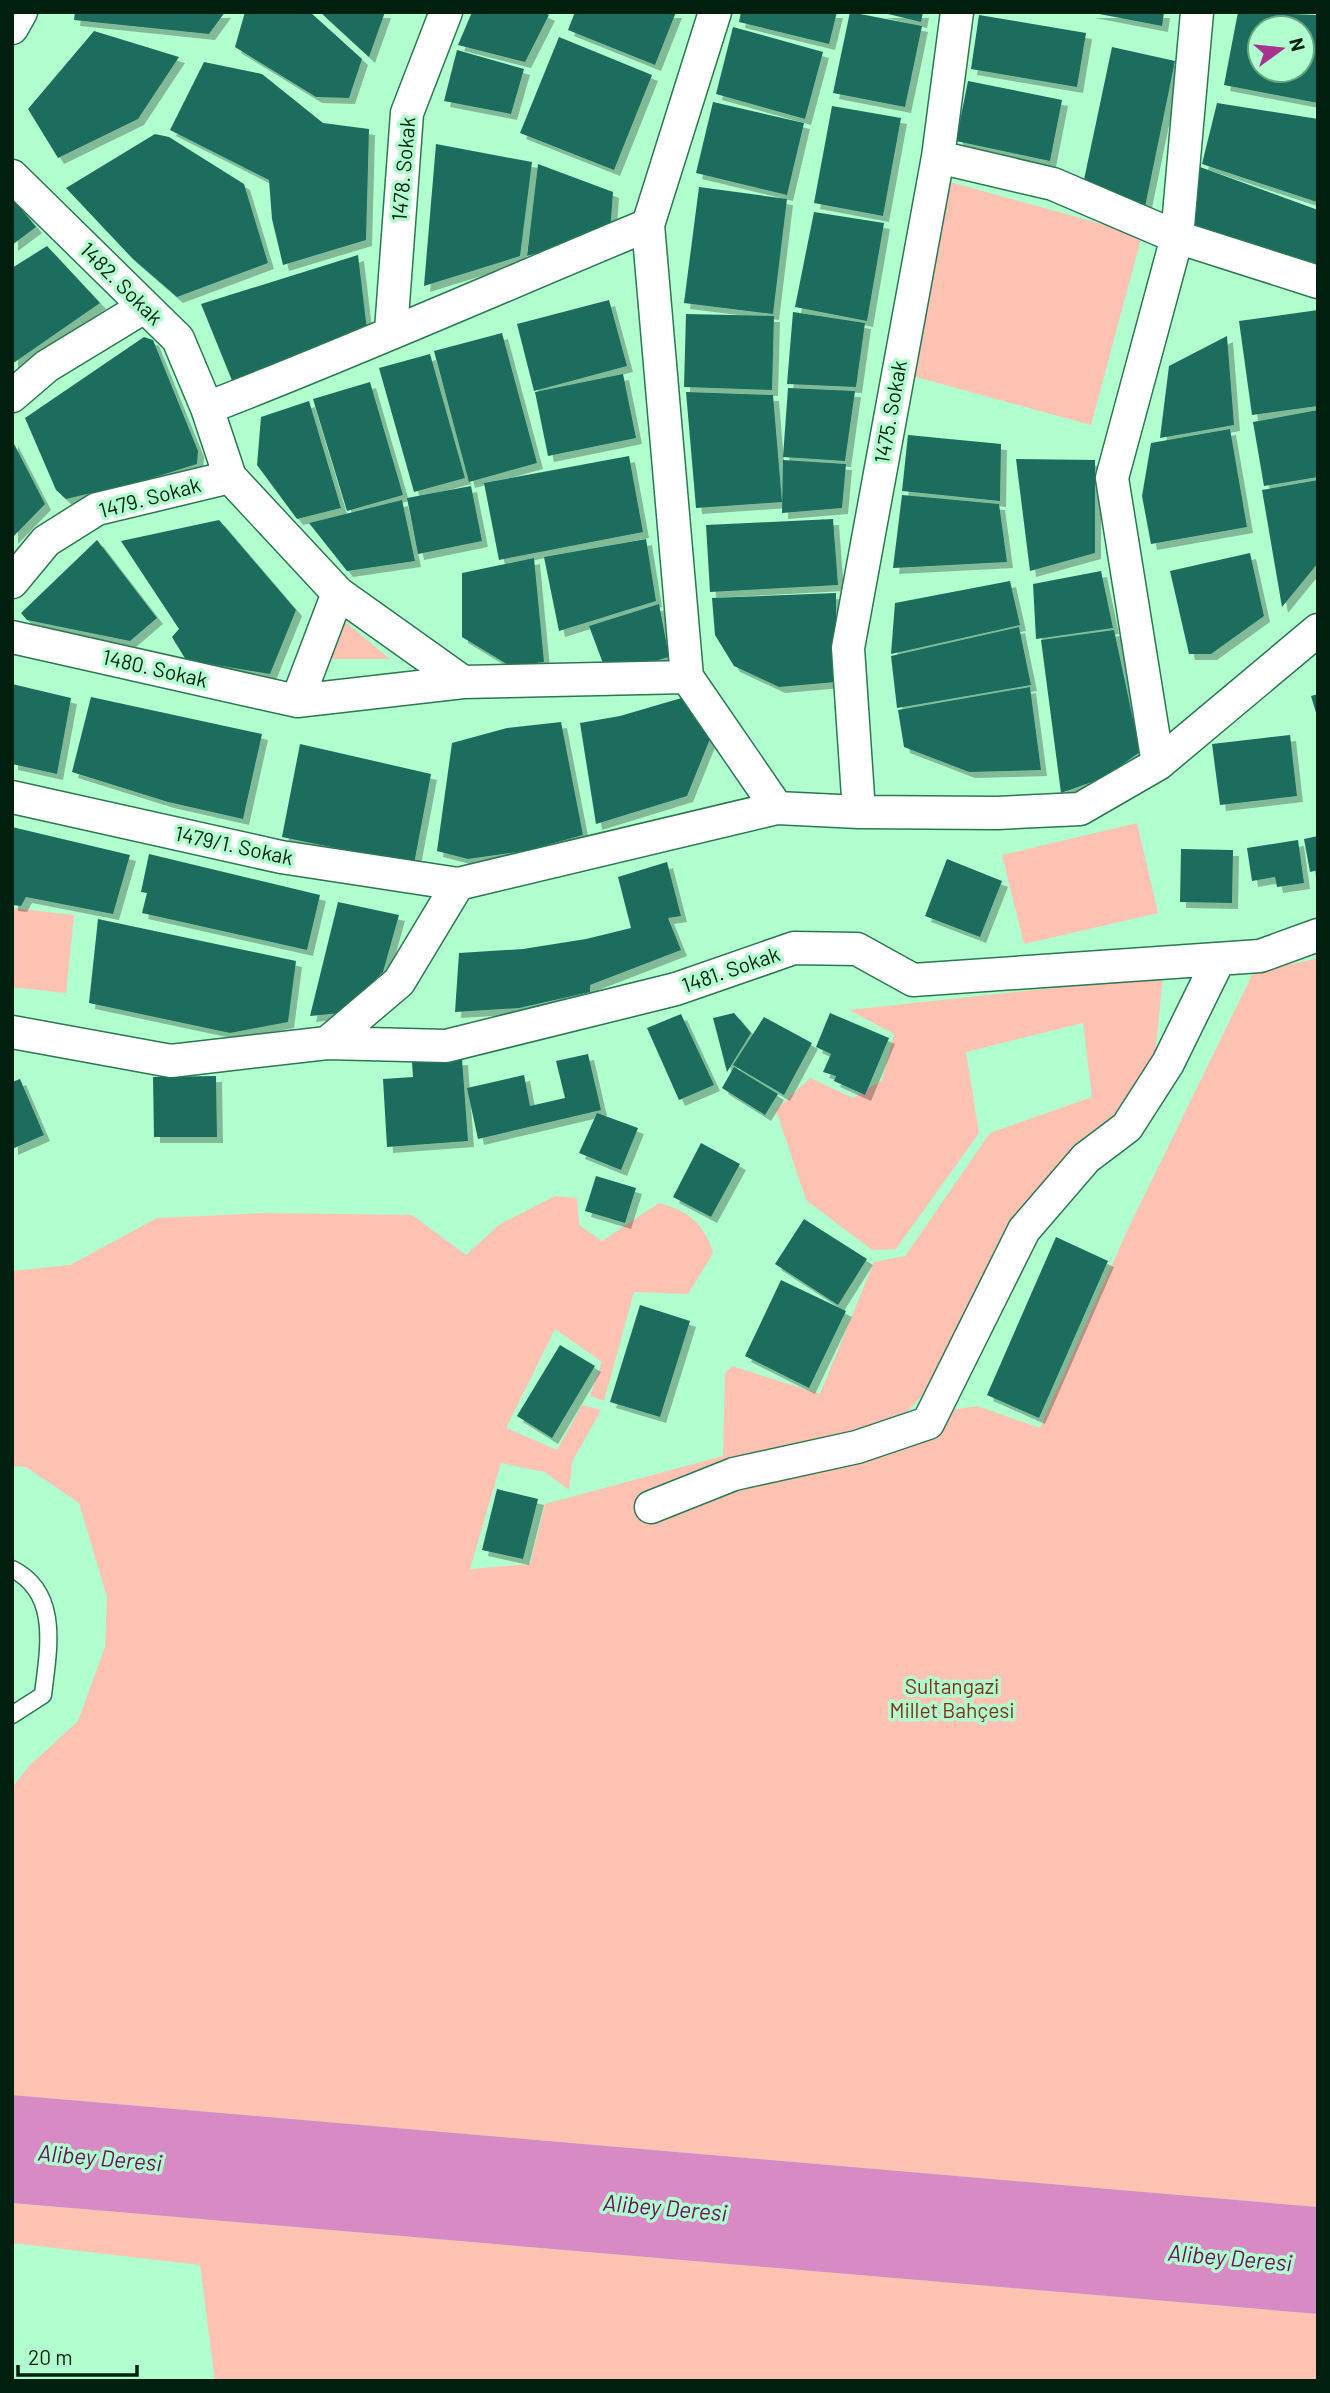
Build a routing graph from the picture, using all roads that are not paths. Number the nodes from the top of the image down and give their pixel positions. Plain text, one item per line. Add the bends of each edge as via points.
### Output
1 (21, 12) edge
2 (446, 12) edge
3 (715, 12) edge
4 (957, 12) edge
5 (1197, 12) edge
6 (12, 28) edge
7 (938, 157) junction
8 (12, 176) edge
9 (648, 225) junction
10 (1177, 237) junction
11 (1318, 282) edge
12 (144, 307) junction
13 (391, 331) junction
14 (12, 396) edge
15 (206, 408) junction
16 (230, 477) junction
17 (12, 582) edge
18 (338, 593) junction
19 (1318, 630) edge
20 (12, 637) edge
21 (687, 677) junction
22 (463, 682) junction
23 (297, 701) junction
24 (1158, 764) junction
25 (12, 797) edge
26 (777, 807) junction
27 (859, 812) junction
28 (458, 884) junction
29 (1318, 935) edge
30 (1219, 959) junction
31 (12, 1032) edge
32 (327, 1043) junction
33 (651, 1507) dead end
34 (12, 1569) edge
35 (12, 1715) edge

1 - 6 street
2 - 13 street, 1478. Sokak via 407,113
3 - 9 street
4 - 7 street, 1475. Sokak
5 - 10 street
7 - 10 street via 1053,184
7 - 27 street, 1475. Sokak via 848,648
8 - 12 street, 1482. Sokak
9 - 13 street
9 - 21 street
10 - 11 street
10 - 24 street via 1112,478
12 - 14 street via 47,366
12 - 15 street, 1482. Sokak via 178,339
13 - 15 street via 329,361
15 - 16 street, 1482. Sokak
16 - 17 street, 1479. Sokak via 97,509 46,541
16 - 18 street
18 - 22 street
18 - 23 street
19 - 24 street
20 - 23 street, 1480. Sokak
21 - 22 street, 1480. Sokak
21 - 26 street
22 - 23 street, 1480. Sokak
24 - 27 street via 1080,809
25 - 28 street, 1479/1. Sokak via 281,857
26 - 27 street
26 - 28 street
28 - 32 street via 399,982
29 - 30 street, 1481. Sokak via 1260,956
30 - 32 street, 1481. Sokak via 913,980 857,949 794,948 676,989 446,1046
30 - 33 street via 1168,1063 1127,1127 1086,1158 1024,1230 928,1423 857,1447 734,1474
31 - 32 street, 1481. Sokak via 171,1061
34 - 35 lane via 30,1578 42,1599 49,1637 43,1695

